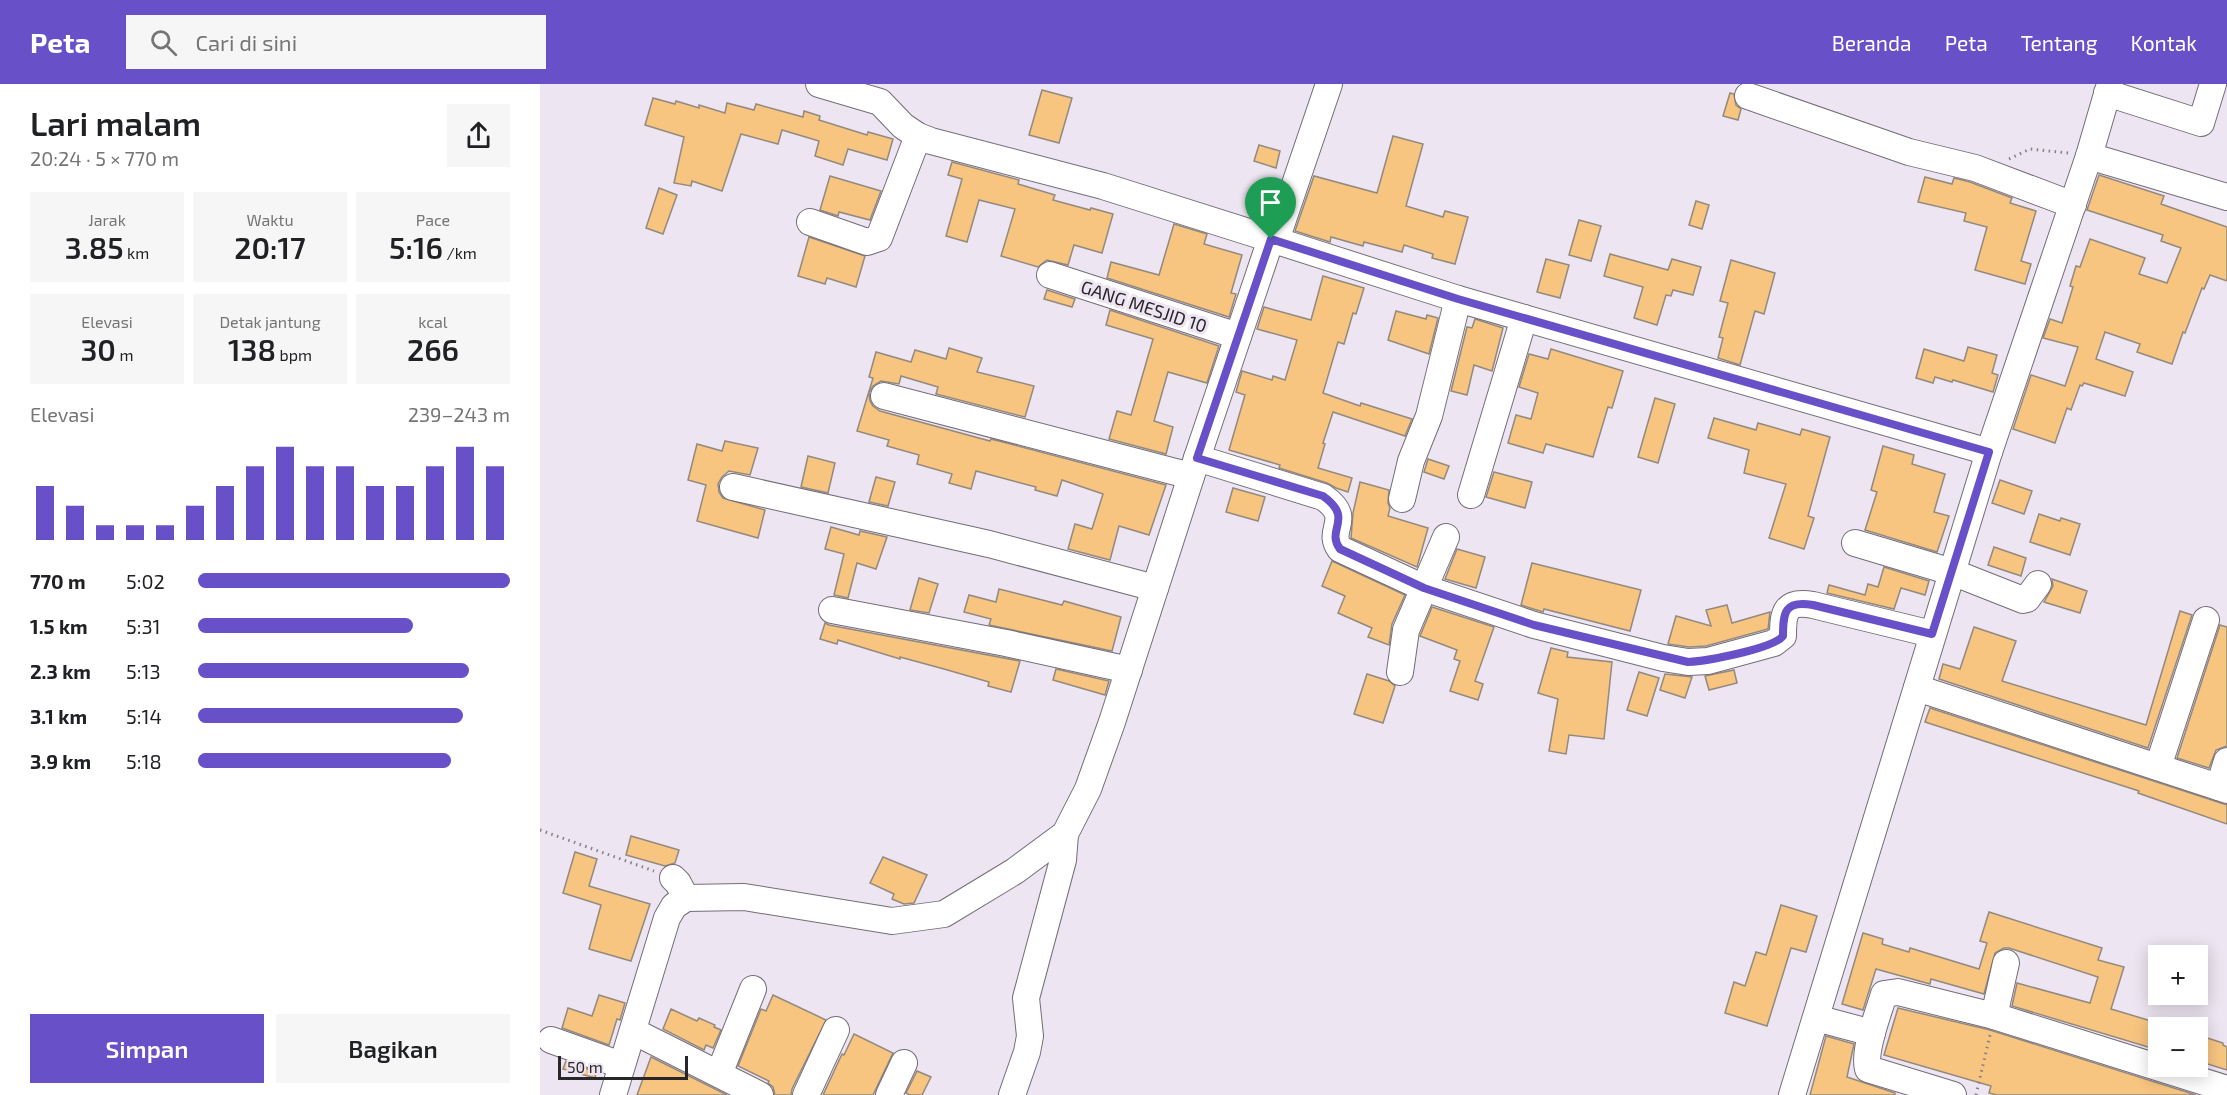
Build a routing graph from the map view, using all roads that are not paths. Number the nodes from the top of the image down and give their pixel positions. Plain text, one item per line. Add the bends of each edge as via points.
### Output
1 (819, 84) edge
2 (1329, 84) edge
3 (2213, 84) edge
4 (2108, 88) edge
5 (882, 93) edge
6 (1748, 96) dead end
7 (918, 136) junction
8 (2089, 156) junction
9 (2227, 197) edge
10 (2073, 205) junction
11 (810, 222) dead end
12 (1273, 240) junction
13 (1050, 276) dead end
14 (1458, 299) junction
15 (1524, 318) junction
16 (1238, 336) junction
17 (884, 396) dead end
18 (1989, 452) junction
19 (1194, 467) junction
20 (733, 487) dead end
21 (1472, 495) dead end
22 (1402, 499) dead end
23 (1446, 537) dead end
24 (1855, 543) dead end
25 (1952, 572) junction
26 (2038, 584) dead end
27 (1155, 588) junction
28 (1424, 588) junction
29 (832, 610) dead end
30 (2206, 620) dead end
31 (1932, 634) junction
32 (1129, 670) junction
33 (1400, 672) dead end
34 (1917, 688) junction
35 (2227, 761) edge
36 (2158, 767) junction
37 (2223, 789) edge
38 (1065, 834) junction
39 (2006, 963) dead end
40 (753, 989) dead end
41 (1816, 1017) junction
42 (1994, 1017) junction
43 (836, 1030) dead end
44 (633, 1031) junction
45 (1872, 1033) junction
46 (551, 1040) dead end
47 (904, 1063) dead end
48 (621, 1065) junction
49 (719, 1074) junction
50 (2227, 1089) edge
51 (613, 1095) edge
52 (760, 1095) edge
53 (806, 1095) edge
54 (890, 1095) edge
55 (1012, 1095) edge
56 (1792, 1095) edge
57 (1953, 1095) edge

1 - 5 street
2 - 12 street
3 - 4 street via 2201,123
4 - 8 street
5 - 7 street via 903,126
6 - 10 street via 1909,152 1993,175
7 - 11 street via 879,238 867,242
7 - 12 street via 1103,186
8 - 9 street
8 - 10 street
10 - 18 street
12 - 14 street
12 - 16 street
13 - 16 street, GANG MESJID 10
14 - 15 street
14 - 22 street via 1435,393
15 - 18 street
15 - 21 street
16 - 19 street
17 - 19 street
18 - 25 street
19 - 27 street
19 - 28 street via 1323,496 1337,509 1340,524 1335,543 1340,549
20 - 27 street via 989,544
23 - 28 street
24 - 25 street
25 - 26 street via 2023,600
25 - 31 street
27 - 32 street
28 - 31 street via 1534,625 1688,662 1708,661 1774,643 1783,636 1784,613 1799,604
28 - 33 street via 1406,630
29 - 32 street
30 - 36 street
31 - 34 street
32 - 38 street via 1088,789
34 - 36 street
34 - 41 street
35 - 37 street
36 - 37 street
38 - 44 street via 944,914 892,921 679,888
38 - 55 street via 1063,860 1026,998 1030,1036 1027,1052
39 - 42 street
40 - 49 street
41 - 45 street
41 - 56 street
42 - 45 street via 1889,992 1884,994
42 - 50 street
43 - 53 street
44 - 48 street
44 - 49 street
45 - 57 street via 1868,1069
46 - 48 street
47 - 54 street
48 - 51 street
49 - 52 street

